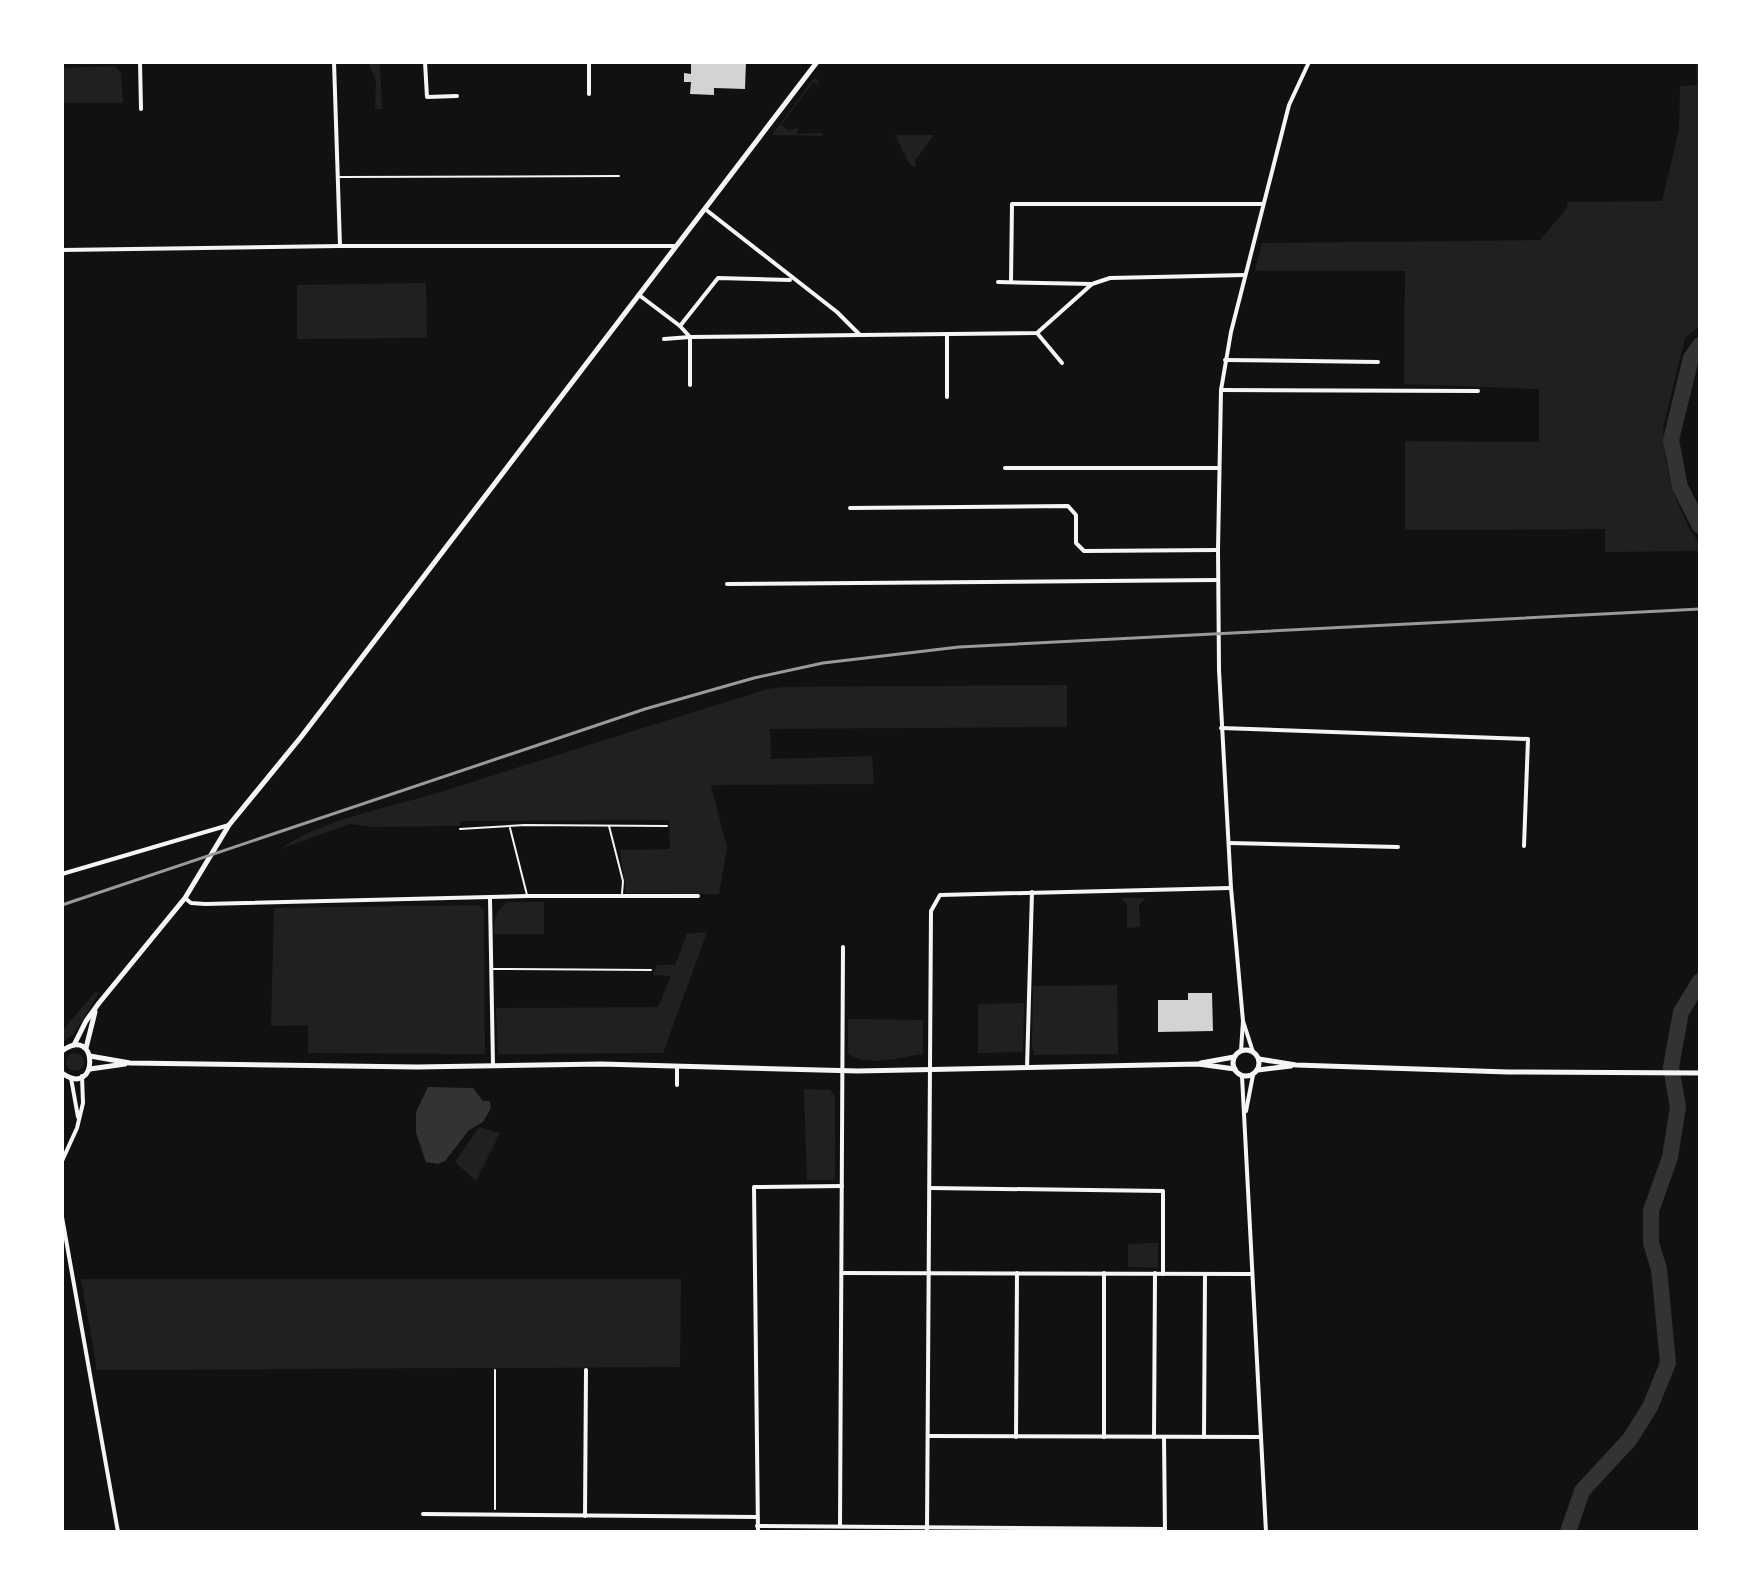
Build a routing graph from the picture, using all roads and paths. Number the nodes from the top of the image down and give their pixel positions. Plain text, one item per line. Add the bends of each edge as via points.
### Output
1 (140, 62) edge
2 (334, 62) edge
3 (425, 62) edge
4 (589, 62) edge
5 (817, 62) edge
6 (1309, 62) edge
7 (589, 94) dead end
8 (457, 96) dead end
9 (141, 109) dead end
10 (619, 176) dead end
11 (338, 177) junction
12 (1263, 204) junction
13 (705, 209) junction
14 (340, 246) junction
15 (676, 246) junction
16 (62, 250) edge
17 (1245, 275) junction
18 (792, 280) junction
19 (1011, 281) junction
20 (998, 282) dead end
21 (1092, 284) junction
22 (639, 295) junction
23 (680, 326) junction
24 (1037, 333) junction
25 (860, 335) junction
26 (947, 336) junction
27 (690, 337) junction
28 (664, 339) dead end
29 (1225, 360) junction
30 (1378, 362) dead end
31 (1062, 363) dead end
32 (690, 385) dead end
33 (1221, 390) junction
34 (1478, 391) dead end
35 (947, 397) dead end
36 (1005, 468) dead end
37 (1219, 468) junction
38 (850, 508) dead end
39 (1218, 550) junction
40 (1218, 580) junction
41 (727, 584) dead end
42 (1221, 728) junction
43 (609, 824) junction
44 (229, 825) junction
45 (510, 826) junction
46 (667, 826) dead end
47 (460, 829) dead end
48 (1228, 843) junction
49 (1524, 846) dead end
50 (1398, 847) dead end
51 (62, 874) edge
52 (1231, 888) junction
53 (1032, 892) junction
54 (527, 896) junction
55 (621, 896) junction
56 (698, 896) dead end
57 (185, 898) junction
58 (490, 899) junction
59 (843, 947) dead end
60 (490, 969) junction
61 (651, 970) dead end
62 (95, 1011) junction
63 (1243, 1021) junction
64 (74, 1045) junction
65 (86, 1049) junction
66 (62, 1051) edge
67 (1241, 1051) junction
68 (1253, 1052) junction
69 (90, 1056) junction
70 (1235, 1057) junction
71 (1259, 1059) junction
72 (130, 1063) junction
73 (1198, 1064) junction
74 (493, 1065) junction
75 (1296, 1065) junction
76 (677, 1067) junction
77 (1027, 1068) junction
78 (90, 1069) junction
79 (1235, 1069) junction
80 (930, 1070) junction
81 (842, 1071) junction
82 (1255, 1073) junction
83 (1700, 1073) edge
84 (65, 1076) edge
85 (82, 1076) junction
86 (1242, 1076) junction
87 (677, 1085) dead end
88 (1246, 1114) junction
89 (79, 1119) junction
90 (62, 1161) edge
91 (842, 1186) junction
92 (930, 1188) junction
93 (62, 1217) edge
94 (842, 1273) junction
95 (929, 1273) junction
96 (1017, 1273) junction
97 (1104, 1273) junction
98 (1155, 1273) junction
99 (1163, 1274) junction
100 (1252, 1274) junction
101 (1205, 1275) junction
102 (495, 1370) dead end
103 (586, 1370) dead end
104 (928, 1436) junction
105 (1016, 1437) junction
106 (1104, 1437) junction
107 (1154, 1437) junction
108 (1164, 1437) junction
109 (1204, 1437) junction
110 (1261, 1437) junction
111 (423, 1514) dead end
112 (495, 1515) junction
113 (585, 1516) junction
114 (757, 1517) junction
115 (840, 1526) junction
116 (758, 1529) edge
117 (927, 1530) edge
118 (1165, 1530) edge
119 (118, 1532) edge
120 (1266, 1532) edge

1 - 9 street
2 - 11 street
3 - 8 street via 427,97
4 - 7 street
5 - 13 street
6 - 12 street via 1289,105
10 - 11 lane
11 - 14 street
12 - 17 street
12 - 19 street via 1012,204
13 - 15 street
13 - 18 street
14 - 15 street
14 - 16 street
15 - 22 street
17 - 21 street via 1110,278
17 - 29 street
18 - 23 street via 718,278
18 - 25 street
19 - 20 street
19 - 21 street
21 - 24 street
22 - 23 street
22 - 44 street
23 - 27 street
24 - 26 street
24 - 31 street
25 - 26 street
25 - 27 street
26 - 35 street
27 - 28 street
27 - 32 street
29 - 30 street
29 - 33 street
33 - 34 street
33 - 37 street
36 - 37 street
37 - 39 street
38 - 39 street via 1068,506 1076,515 1076,543 1084,551
39 - 40 street
40 - 41 street
40 - 42 street
42 - 48 street
42 - 49 street via 1528,739
43 - 45 lane
43 - 46 lane
43 - 55 lane via 623,881
44 - 51 street
44 - 57 street
45 - 47 lane
45 - 54 lane
48 - 50 street
48 - 52 street
52 - 53 street
52 - 63 street
53 - 77 street
53 - 80 street via 940,895 931,911
54 - 55 street
54 - 58 street
55 - 56 street
57 - 58 street via 205,904
57 - 62 street
58 - 60 street
59 - 81 street
60 - 61 lane
60 - 74 street
62 - 64 street
62 - 65 street
63 - 67 street
63 - 68 street
64 - 65 street
64 - 66 street
65 - 69 street
67 - 68 street
67 - 70 street
68 - 71 street
69 - 72 street
69 - 78 street
70 - 73 street
70 - 79 street
71 - 75 street
71 - 82 street
72 - 74 street
72 - 78 street
73 - 77 street
73 - 79 street
74 - 76 street
75 - 82 street
75 - 83 street
76 - 81 street
76 - 87 street
77 - 80 street
78 - 85 street
79 - 86 street
80 - 81 street
80 - 92 street
81 - 91 street
82 - 86 street
82 - 88 street
84 - 85 street
84 - 89 street
85 - 89 street
86 - 88 street
88 - 100 street
89 - 90 street
91 - 94 street
91 - 114 street via 754,1187
92 - 95 street
92 - 99 street via 1163,1191
93 - 119 street
94 - 95 street
94 - 115 street
95 - 96 street
95 - 104 street
96 - 97 street
96 - 105 street
97 - 98 street
97 - 106 street
98 - 99 street
98 - 107 street
99 - 101 street
100 - 101 street
100 - 110 street
101 - 109 street
102 - 112 path
103 - 113 street
104 - 105 street
104 - 117 street
105 - 106 street
106 - 107 street
107 - 108 street
108 - 109 street
108 - 118 street
109 - 110 street
110 - 120 street
111 - 112 street
112 - 113 street
113 - 114 street
114 - 116 street
115 - 116 street
115 - 117 street
117 - 118 street

